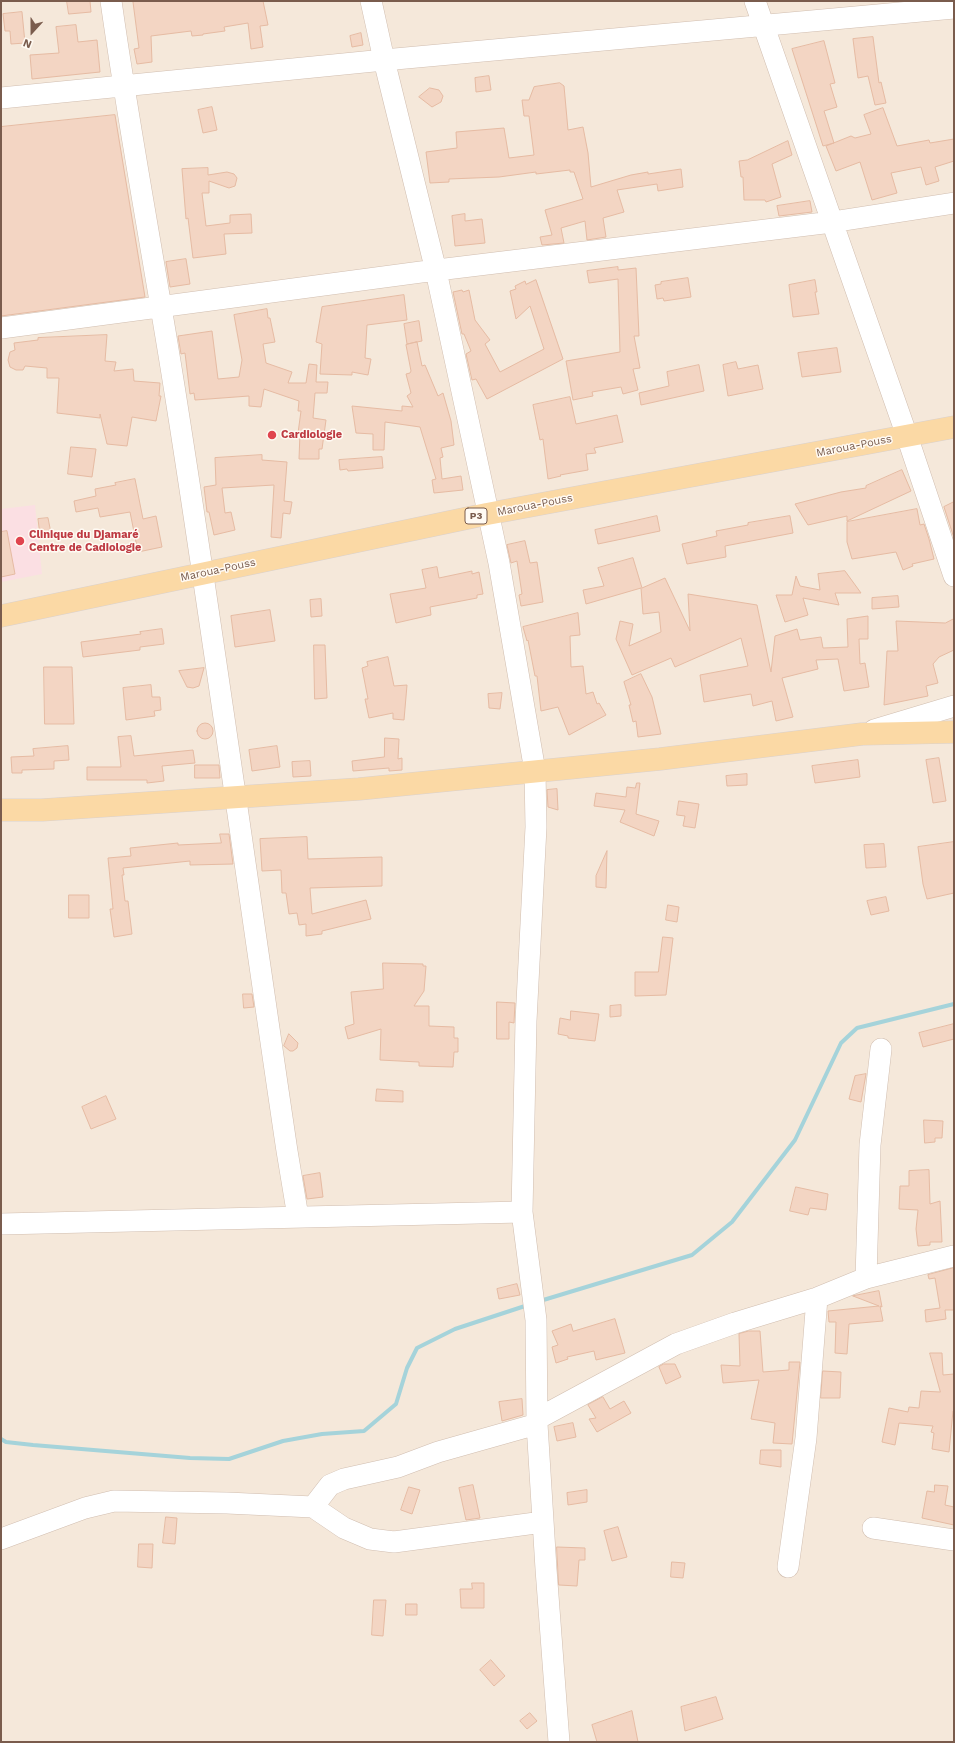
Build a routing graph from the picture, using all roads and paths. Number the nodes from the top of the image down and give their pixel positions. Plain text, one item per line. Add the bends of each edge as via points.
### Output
1 (111, 1) edge
2 (371, 1) edge
3 (755, 1) edge
4 (954, 8) edge
5 (763, 25) junction
6 (384, 60) junction
7 (123, 86) junction
8 (1, 98) edge
9 (954, 203) edge
10 (832, 222) junction
11 (436, 271) junction
12 (161, 307) junction
13 (1, 328) edge
14 (954, 427) edge
15 (907, 436) junction
16 (488, 514) junction
17 (203, 573) junction
18 (954, 576) edge
19 (1, 616) edge
20 (954, 706) edge
21 (954, 732) edge
22 (862, 734) junction
23 (535, 771) junction
24 (235, 797) junction
25 (1, 810) edge
26 (881, 1049) dead end
27 (522, 1212) junction
28 (298, 1217) junction
29 (1, 1224) edge
30 (954, 1256) edge
31 (866, 1278) junction
32 (817, 1298) junction
33 (537, 1421) junction
34 (313, 1507) junction
35 (543, 1522) junction
36 (873, 1528) dead end
37 (1, 1539) edge
38 (954, 1540) edge
39 (788, 1567) dead end
40 (559, 1742) edge

1 - 7 street
2 - 6 street
3 - 5 street
4 - 5 street
5 - 6 street
5 - 10 street
6 - 7 street
6 - 11 street
7 - 8 street
7 - 12 street
9 - 10 street
10 - 11 street
10 - 15 street
11 - 12 street
11 - 16 street
12 - 13 street
12 - 17 street
14 - 15 main road, Maroua-Pouss / P3
15 - 16 main road, Maroua-Pouss / P3
15 - 18 street
16 - 17 main road, Maroua-Pouss / P3
16 - 23 street
17 - 19 main road, Maroua-Pouss / P3
17 - 24 street
20 - 22 street
21 - 22 main road
22 - 23 main road via 660,759
23 - 24 main road via 359,789
23 - 27 street via 536,827 526,1021
24 - 25 main road via 42,810
24 - 28 street
26 - 31 street via 870,1145
27 - 28 street
27 - 33 street via 536,1320
28 - 29 street
30 - 31 street
31 - 32 street
32 - 33 street via 676,1344
32 - 39 street via 806,1438
33 - 34 street via 398,1467 344,1479 330,1485
33 - 35 street
34 - 35 street via 344,1528 370,1539 394,1542
34 - 37 street via 114,1501 84,1508
35 - 40 street
36 - 38 street

